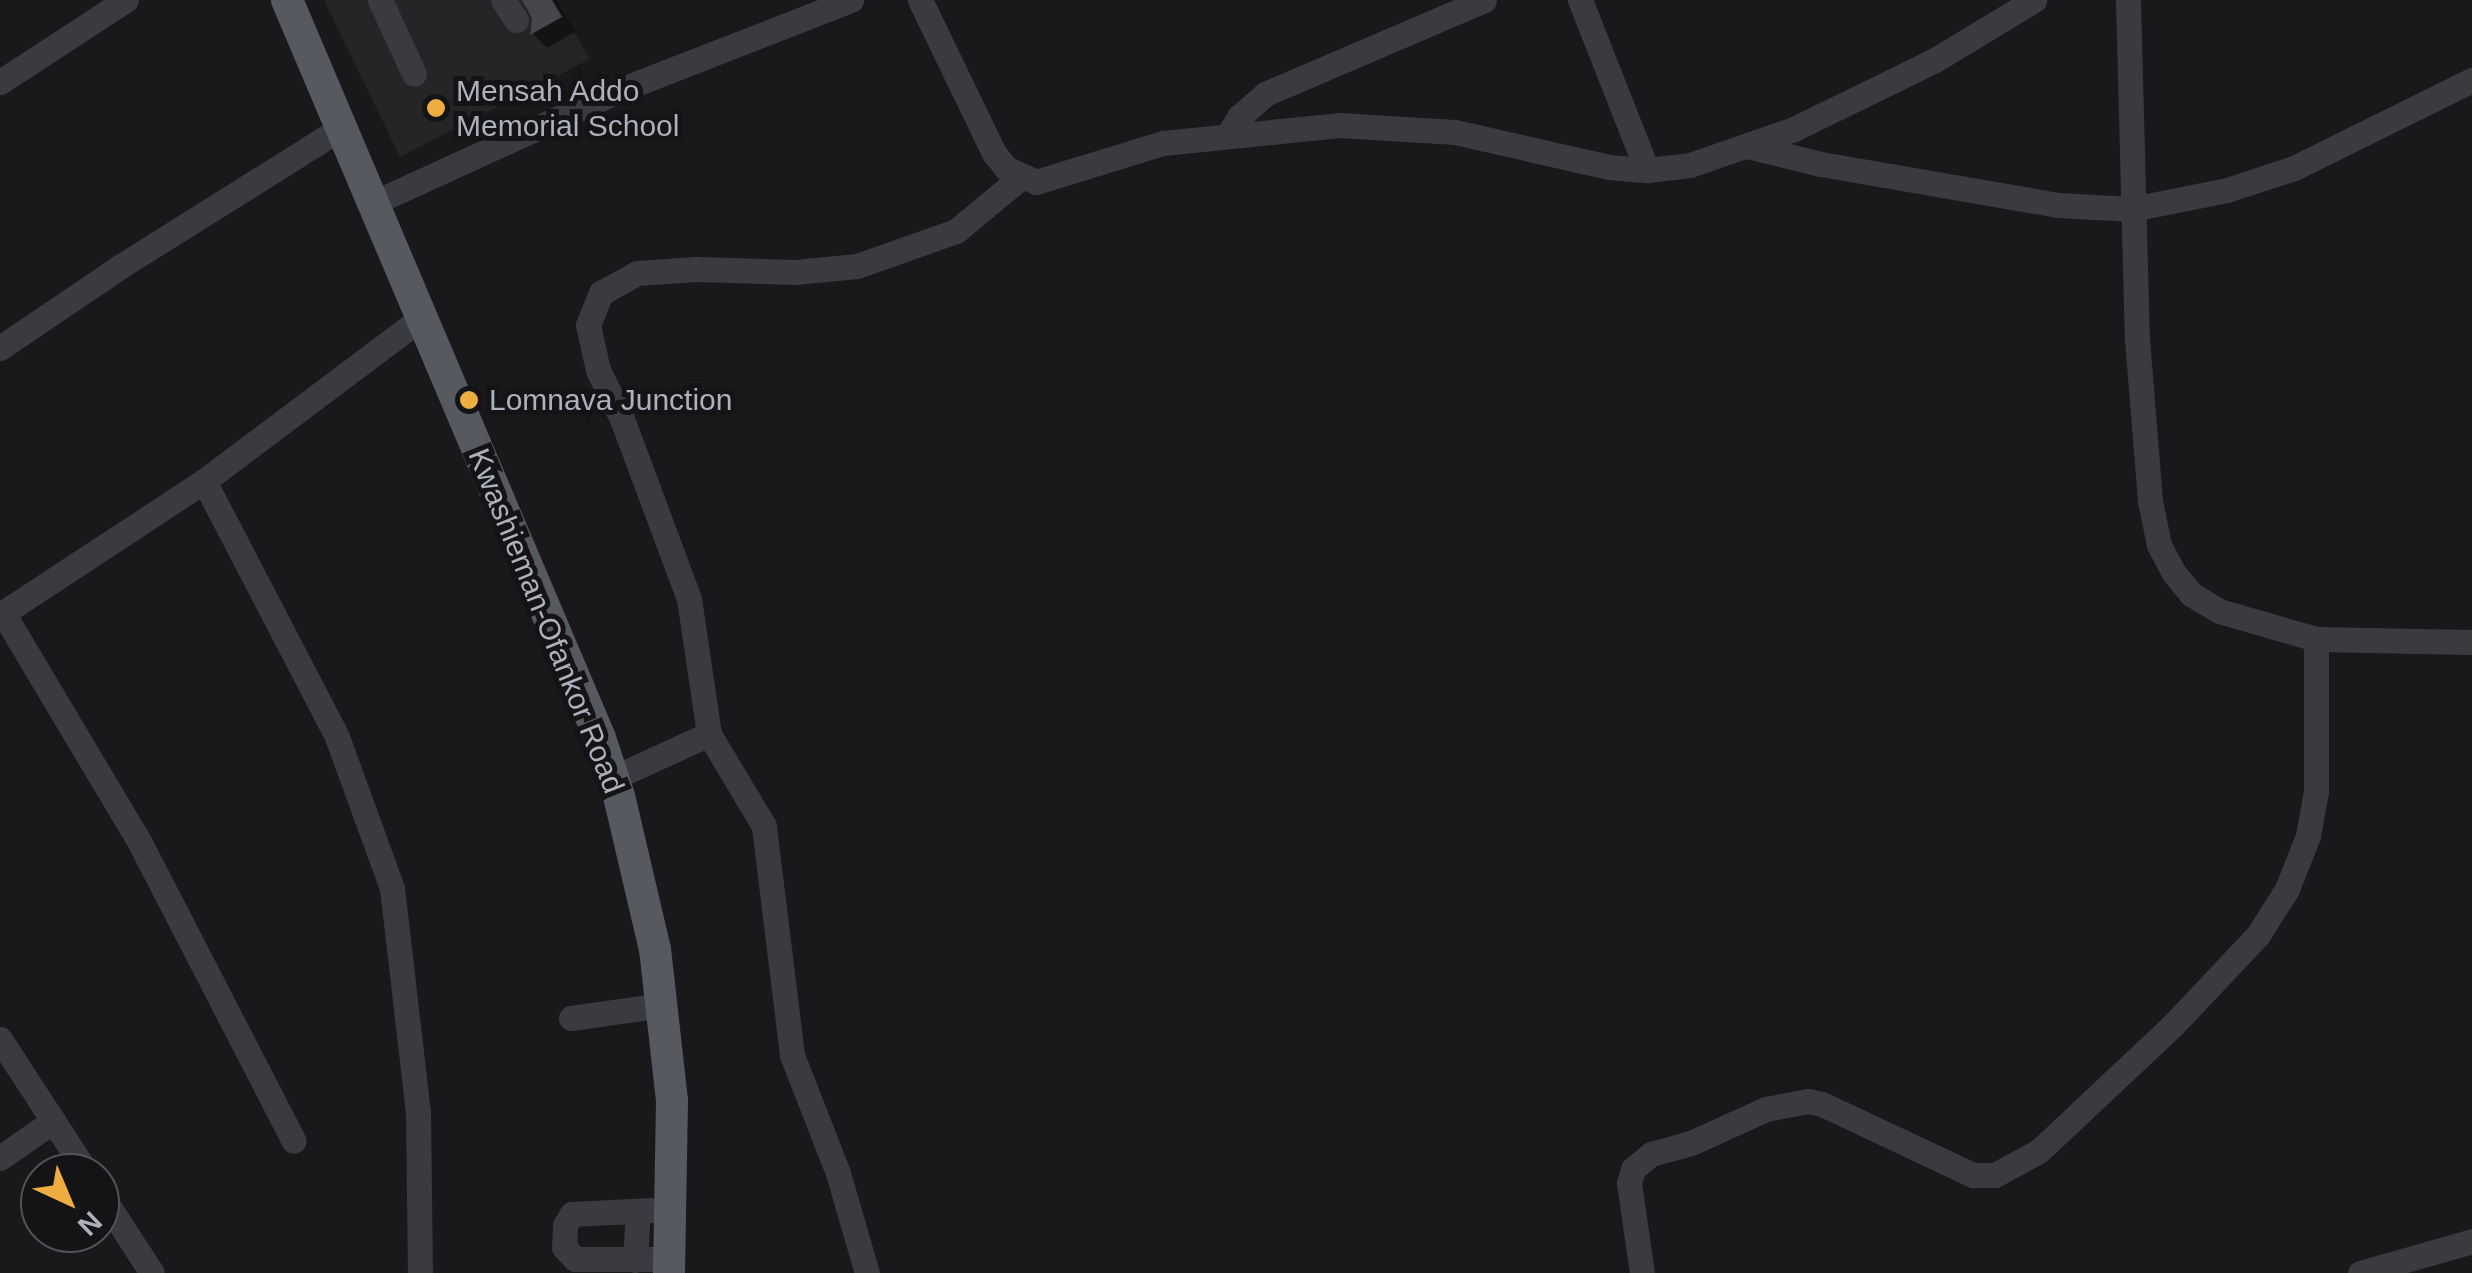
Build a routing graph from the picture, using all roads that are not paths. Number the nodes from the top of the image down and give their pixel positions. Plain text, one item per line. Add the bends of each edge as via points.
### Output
1 (126, 0) edge
2 (287, 0) edge
3 (380, 0) edge
4 (851, 0) edge
5 (920, 0) edge
6 (1484, 0) edge
7 (1580, 0) edge
8 (2034, 0) edge
9 (2128, 0) edge
10 (414, 74) dead end
11 (2472, 80) edge
12 (0, 82) edge
13 (339, 129) junction
14 (1229, 134) junction
15 (1752, 146) junction
16 (1647, 170) junction
17 (1020, 178) junction
18 (371, 204) junction
19 (2132, 209) junction
20 (420, 319) junction
21 (0, 348) edge
22 (204, 481) junction
23 (2, 614) edge
24 (2316, 639) junction
25 (2472, 642) edge
26 (709, 734) junction
27 (613, 778) junction
28 (662, 1004) junction
29 (570, 1018) dead end
30 (0, 1039) edge
31 (52, 1121) junction
32 (294, 1140) dead end
33 (74, 1153) edge
34 (0, 1158) edge
35 (672, 1210) junction
36 (638, 1211) junction
37 (120, 1224) edge
38 (2472, 1241) edge
39 (635, 1260) junction
40 (669, 1266) edge
41 (152, 1273) edge
42 (420, 1273) edge
43 (867, 1273) edge
44 (1642, 1273) edge
45 (2360, 1273) edge

1 - 12 street
2 - 13 main road, Kwashieman-Ofankor Road
3 - 10 street
4 - 18 street via 620,90
5 - 17 street via 982,131
6 - 14 street via 1265,94
7 - 16 street
8 - 15 street via 1935,60
9 - 19 street
11 - 19 street via 2294,168
13 - 18 main road, Kwashieman-Ofankor Road
13 - 21 street
14 - 16 street via 1338,125 1455,132 1565,159
14 - 17 street via 1128,152 1050,180
15 - 16 street
15 - 19 street via 2058,205
17 - 26 street via 956,231 857,266 637,273 601,293 588,325 598,370 680,571 696,630
18 - 20 main road, Kwashieman-Ofankor Road
19 - 24 street via 2150,501 2159,545 2191,594 2219,611
20 - 22 street
20 - 27 main road, Kwashieman-Ofankor Road
22 - 23 street
22 - 42 street via 337,737 392,888 418,1112
23 - 32 street via 140,844
24 - 25 street
24 - 44 street via 2316,791 2308,836 2258,935 2172,1026 2039,1151 1995,1175 1973,1175 1808,1101 1766,1109 1650,1154 1629,1183
26 - 27 street
26 - 43 street via 764,826 792,1056 838,1173
27 - 28 main road, Kwashieman-Ofankor Road
28 - 29 street
28 - 35 main road, Kwashieman-Ofankor Road via 672,1101
30 - 31 street
31 - 33 street
31 - 34 street
35 - 36 street
35 - 40 main road, Kwashieman-Ofankor Road
36 - 39 street
36 - 39 street via 590,1210 572,1214 565,1226 564,1248 575,1258
37 - 41 street
38 - 45 street
39 - 40 street

